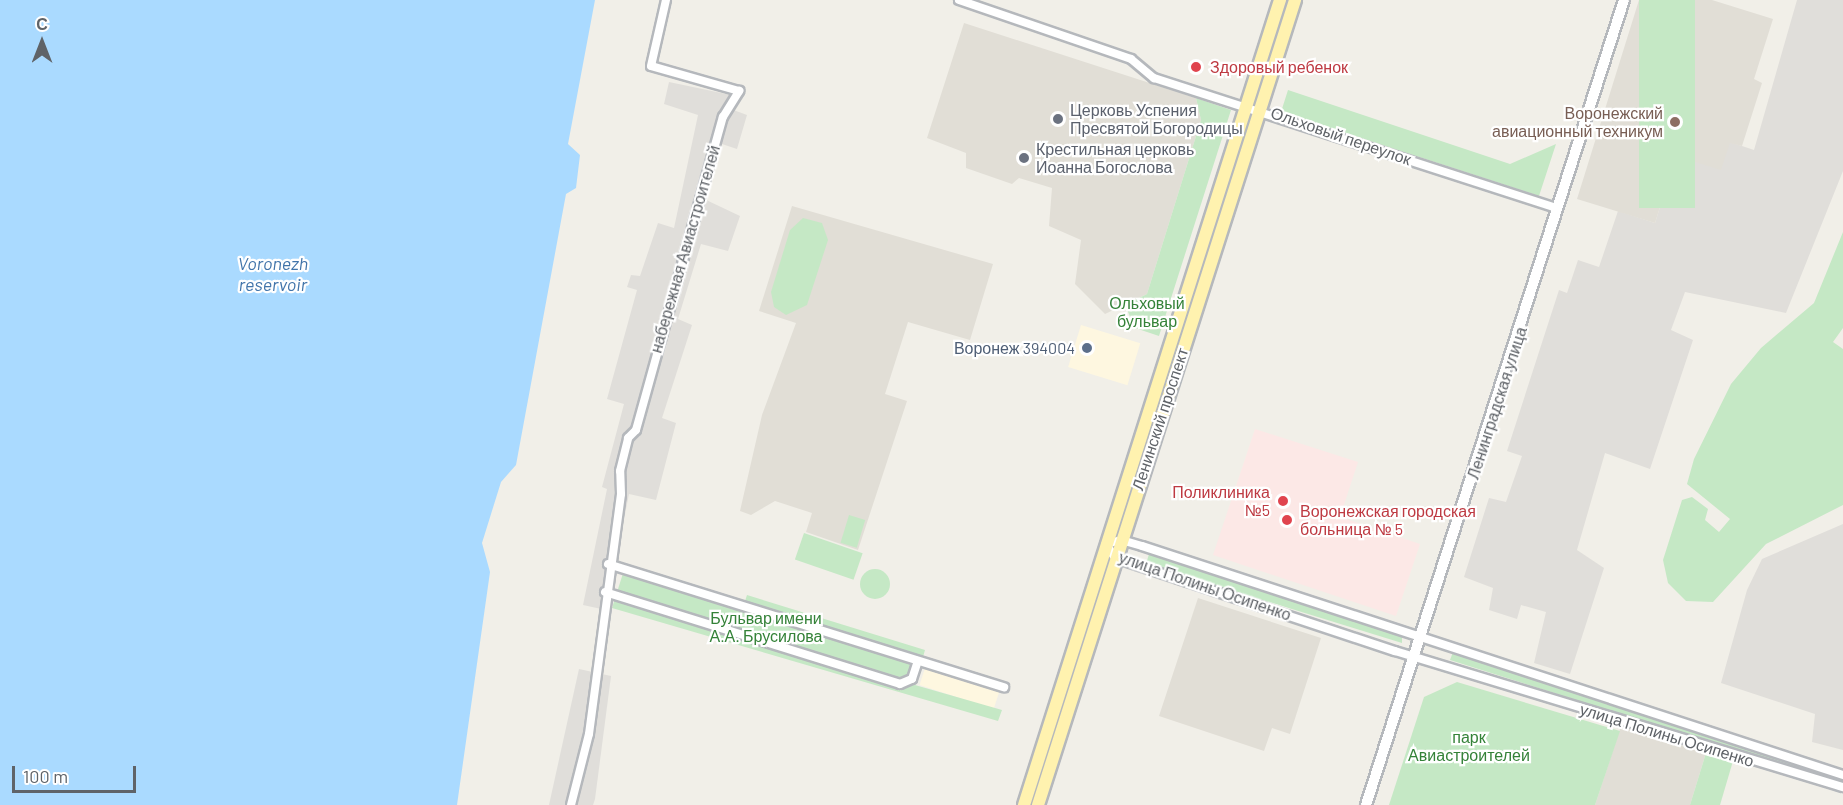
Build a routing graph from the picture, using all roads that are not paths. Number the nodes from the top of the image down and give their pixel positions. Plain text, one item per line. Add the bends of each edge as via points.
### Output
1 (666, 0) edge
2 (958, 0) edge
3 (1280, 0) edge
4 (1296, 0) edge
5 (1624, 0) edge
6 (1247, 106) junction
7 (1260, 109) junction
8 (1557, 208) junction
9 (1121, 540) junction
10 (1106, 544) junction
11 (1115, 558) junction
12 (608, 564) junction
13 (605, 592) junction
14 (1419, 638) junction
15 (1413, 657) junction
16 (918, 661) junction
17 (1004, 687) dead end
18 (1843, 775) edge
19 (1843, 787) edge
20 (571, 805) edge
21 (1024, 805) edge
22 (1038, 805) edge
23 (1366, 805) edge

1 - 12 street, набережная Авиастроителей via 651,66 739,91 723,117 636,430 628,438
2 - 6 street, Ольховый переулок via 1131,59 1154,78
3 - 6 main road, Ленинский проспект
4 - 7 main road, Ленинский проспект
5 - 8 main road, Ленинградская улица
6 - 7 street, Ольховый переулок
6 - 10 main road, Ленинский проспект
7 - 8 street, Ольховый переулок
7 - 9 main road, Ленинский проспект
8 - 14 main road, Ленинградская улица
9 - 10 street, улица Полины Осипенко
9 - 11 main road, Ленинский проспект
9 - 14 street, улица Полины Осипенко
10 - 11 street, улица Полины Осипенко
10 - 21 main road, Ленинский проспект
11 - 15 street, улица Полины Осипенко
11 - 22 main road, Ленинский проспект
12 - 13 street, набережная Авиастроителей
12 - 16 street
13 - 16 street via 900,684 912,679
13 - 20 street, набережная Авиастроителей via 586,755
14 - 15 main road, Ленинградская улица
14 - 18 street, улица Полины Осипенко
15 - 19 street, улица Полины Осипенко
15 - 23 main road, Ленинградская улица
16 - 17 street

